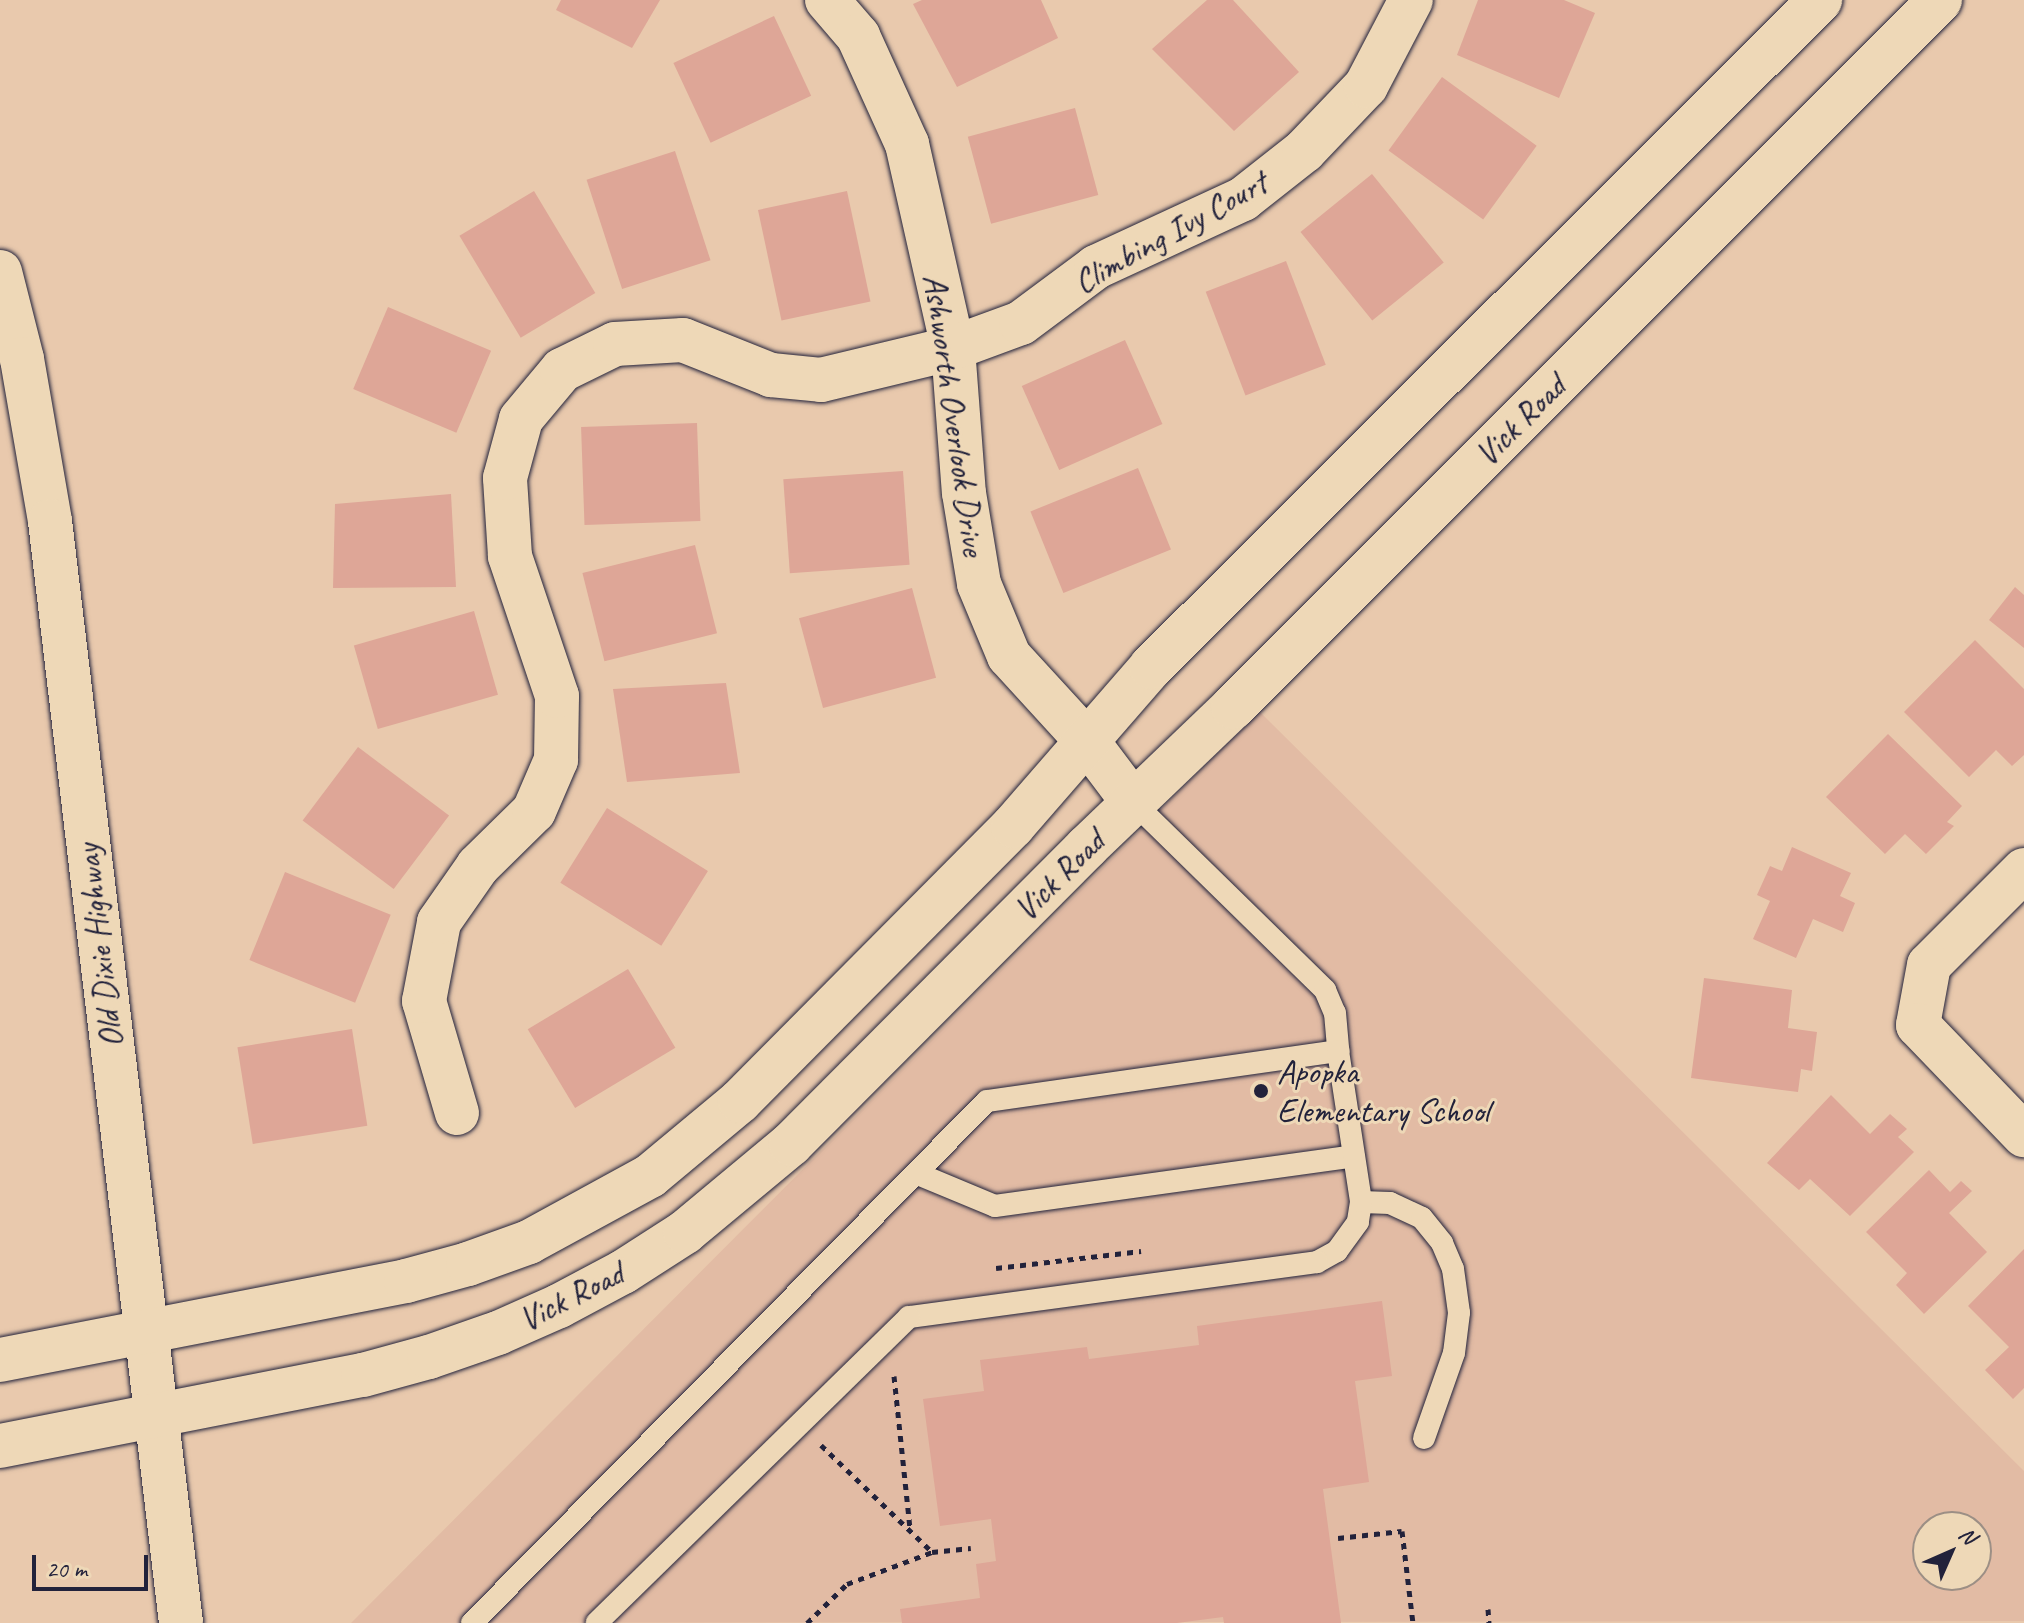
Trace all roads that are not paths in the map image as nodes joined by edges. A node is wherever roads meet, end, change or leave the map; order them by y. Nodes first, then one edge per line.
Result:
1 (827, 0) edge
2 (1411, 0) edge
3 (1820, 0) edge
4 (1940, 0) edge
5 (0, 272) edge
6 (953, 348) junction
7 (1087, 741) junction
8 (1133, 802) junction
9 (2024, 870) edge
10 (1338, 1051) junction
11 (457, 1113) dead end
12 (2024, 1135) edge
13 (1354, 1156) junction
14 (918, 1174) junction
15 (1361, 1202) junction
16 (145, 1332) junction
17 (0, 1360) edge
18 (155, 1416) junction
19 (1424, 1438) dead end
20 (0, 1446) edge
21 (181, 1623) edge
22 (472, 1623) edge
23 (597, 1623) edge

1 - 6 street, Ashworth Overlook Drive
2 - 6 street, Climbing Ivy Court
3 - 7 street, Vick Road
4 - 8 street, Vick Road
5 - 16 street, Old Dixie Highway
6 - 7 street, Ashworth Overlook Drive
6 - 11 street, Climbing Ivy Court
7 - 8 street, Ashworth Overlook Drive
7 - 16 street, Vick Road
8 - 10 lane
8 - 18 street, Vick Road
9 - 12 street
10 - 13 lane
10 - 14 lane
13 - 14 lane
13 - 15 lane
14 - 22 lane
15 - 19 lane
15 - 23 lane
16 - 17 street, Vick Road
16 - 18 street, Old Dixie Highway
18 - 20 street, Vick Road
18 - 21 street, Old Dixie Highway

